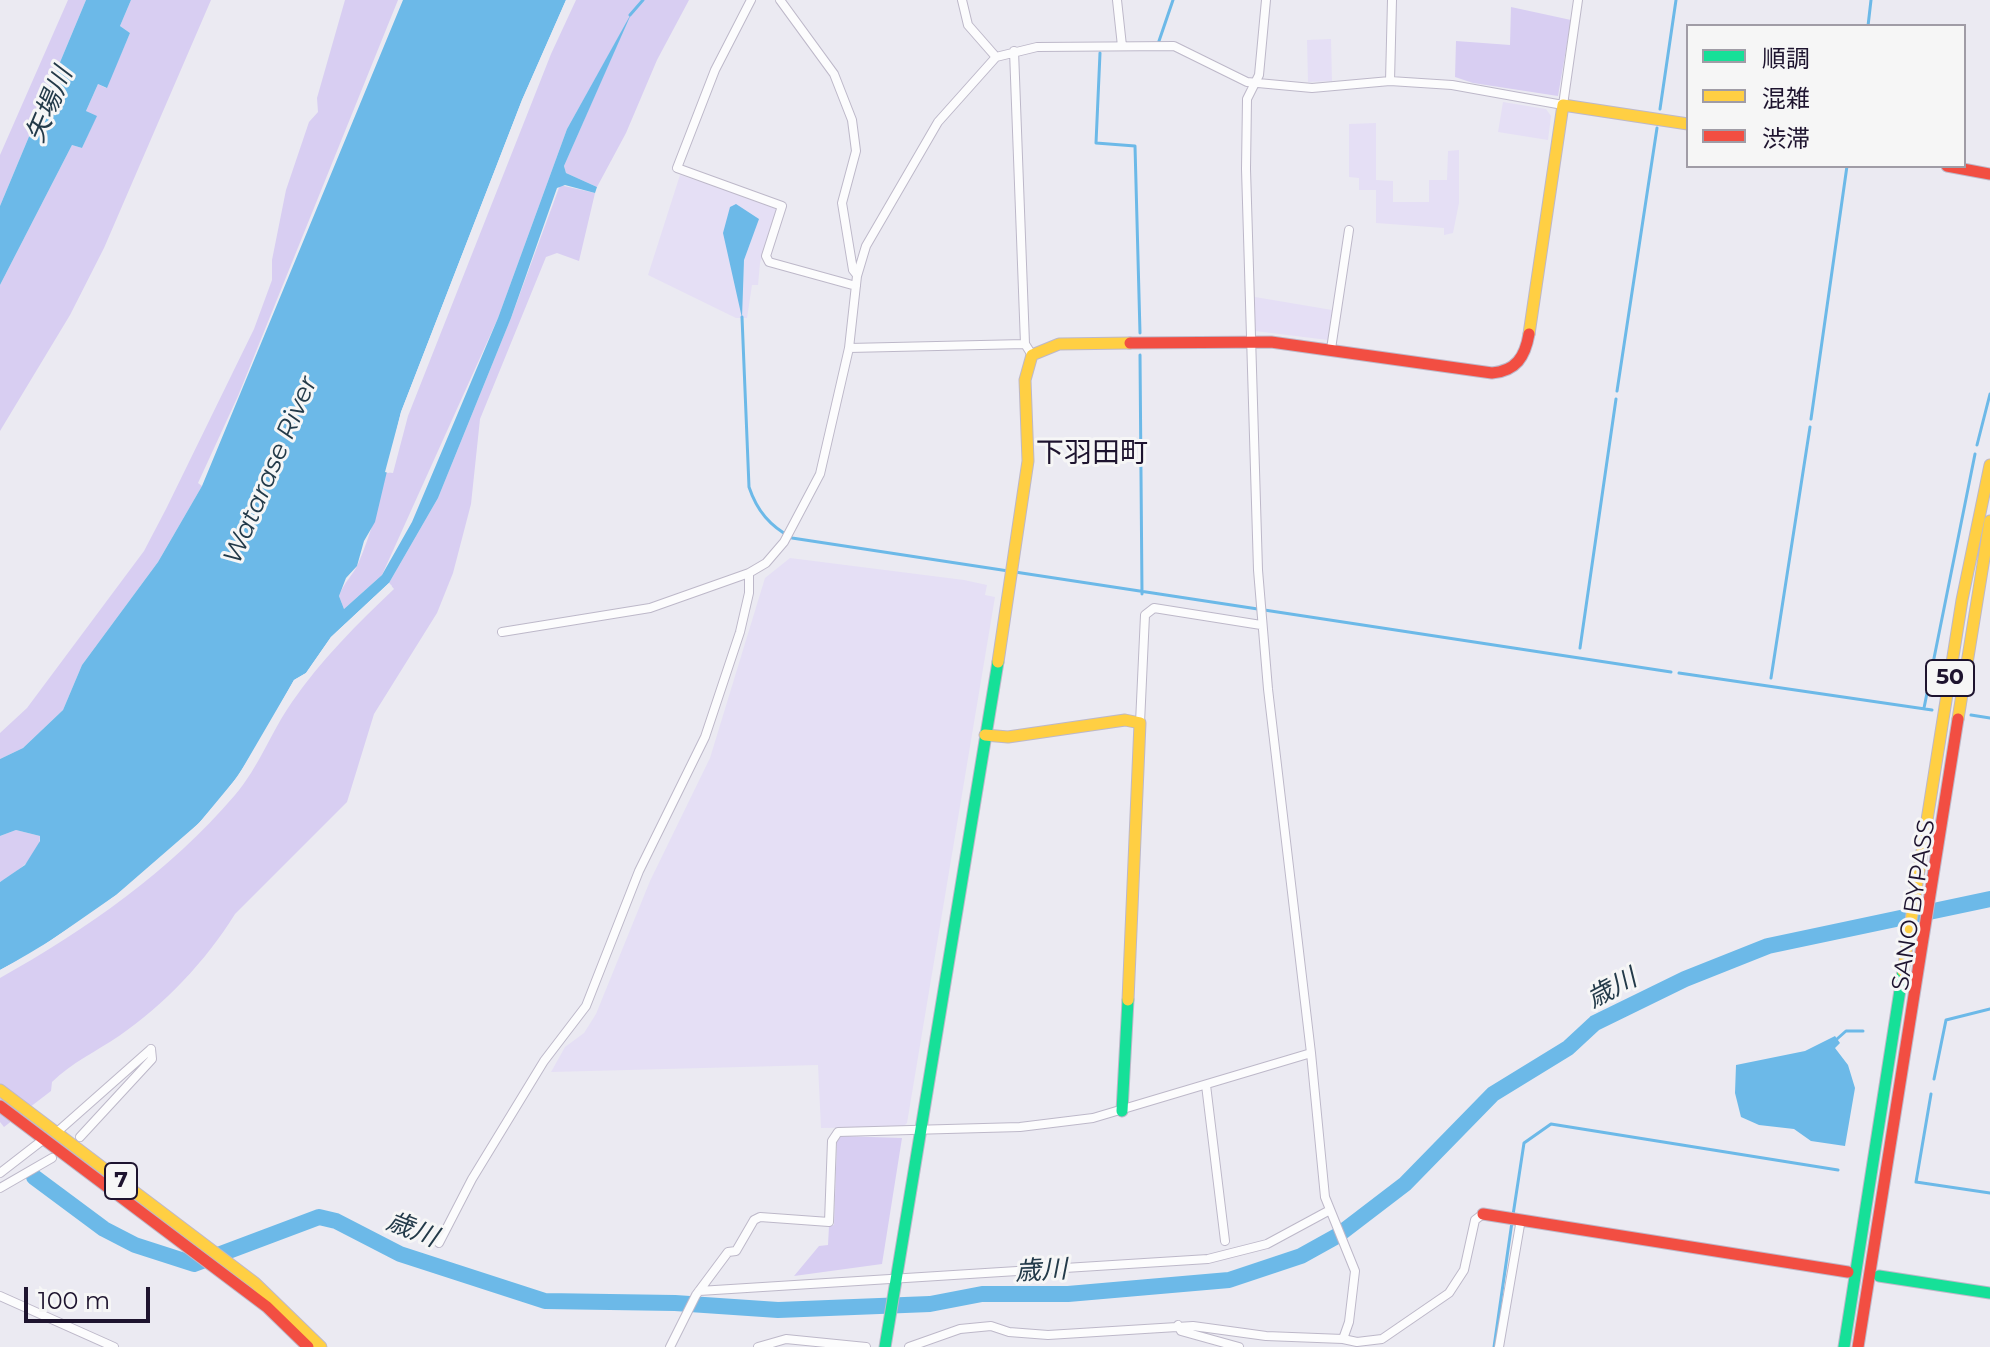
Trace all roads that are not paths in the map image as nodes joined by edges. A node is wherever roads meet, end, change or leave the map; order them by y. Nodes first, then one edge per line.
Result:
1 (751, 0) edge
2 (780, 0) edge
3 (962, 0) edge
4 (1117, 0) edge
5 (1266, 0) edge
6 (1392, 0) edge
7 (1578, 0) edge
8 (1122, 46) junction
9 (1014, 51) junction
10 (996, 57) junction
11 (1390, 81) junction
12 (1256, 83) junction
13 (1563, 105) junction
14 (1686, 124) edge
15 (1958, 168) edge
16 (1990, 174) edge
17 (1349, 230) dead end
18 (857, 275) junction
19 (856, 286) junction
20 (1251, 341) junction
21 (1025, 344) junction
22 (849, 348) junction
23 (1331, 349) junction
24 (1032, 355) junction
25 (1990, 465) edge
26 (1990, 521) edge
27 (749, 573) junction
28 (1261, 616) junction
29 (502, 632) dead end
30 (1140, 723) junction
31 (985, 735) junction
32 (1311, 1053) junction
33 (1206, 1085) junction
34 (0, 1090) edge
35 (0, 1106) edge
36 (1122, 1111) junction
37 (919, 1131) junction
38 (56, 1133) junction
39 (80, 1137) dead end
40 (44, 1139) junction
41 (52, 1158) dead end
42 (0, 1173) edge
43 (0, 1188) edge
44 (1483, 1214) joint
45 (1332, 1215) junction
46 (1521, 1219) junction
47 (1225, 1241) dead end
48 (439, 1243) dead end
49 (1848, 1272) dead end
50 (1879, 1276) dead end
51 (894, 1281) junction
52 (698, 1293) junction
53 (1990, 1293) edge
54 (0, 1296) edge
55 (1178, 1325) junction
56 (1343, 1339) junction
57 (672, 1343) edge
58 (885, 1346) edge
59 (114, 1347) edge
60 (308, 1347) edge
61 (321, 1347) edge
62 (758, 1347) edge
63 (866, 1347) edge
64 (909, 1347) edge
65 (1239, 1347) edge
66 (1499, 1347) edge
67 (1844, 1347) edge
68 (1858, 1347) edge

1 - 19 street
2 - 18 street
3 - 10 street
4 - 8 street
5 - 12 street
6 - 11 street
7 - 13 street
8 - 9 street
8 - 12 street
9 - 10 street
9 - 21 street
10 - 18 street
11 - 12 street
11 - 13 street
12 - 20 street
13 - 14 main road
13 - 23 main road
15 - 16 main road
17 - 23 street
18 - 19 street
19 - 22 street
20 - 23 main road
20 - 24 main road
20 - 28 street
21 - 22 street
21 - 24 street
22 - 27 street
24 - 31 main road
25 - 67 main road, SANO BYPASS / 50
26 - 68 main road, SANO BYPASS / 50
27 - 29 street
27 - 48 street
28 - 30 street
28 - 32 street
30 - 31 main road
30 - 36 main road
31 - 37 main road
32 - 33 street
32 - 45 street
33 - 36 street
33 - 47 street
34 - 38 main road, 7
35 - 40 main road, 7
36 - 37 street
37 - 51 main road
37 - 52 street
38 - 39 street
38 - 61 main road, 7
40 - 42 street
40 - 60 main road, 7
41 - 43 street
44 - 46 main road
44 - 56 street
45 - 51 street
45 - 56 street
46 - 49 main road
46 - 66 street
50 - 53 main road
51 - 52 street
51 - 58 main road
52 - 57 street
54 - 59 street
55 - 56 street
55 - 64 street
55 - 65 street
62 - 63 street

